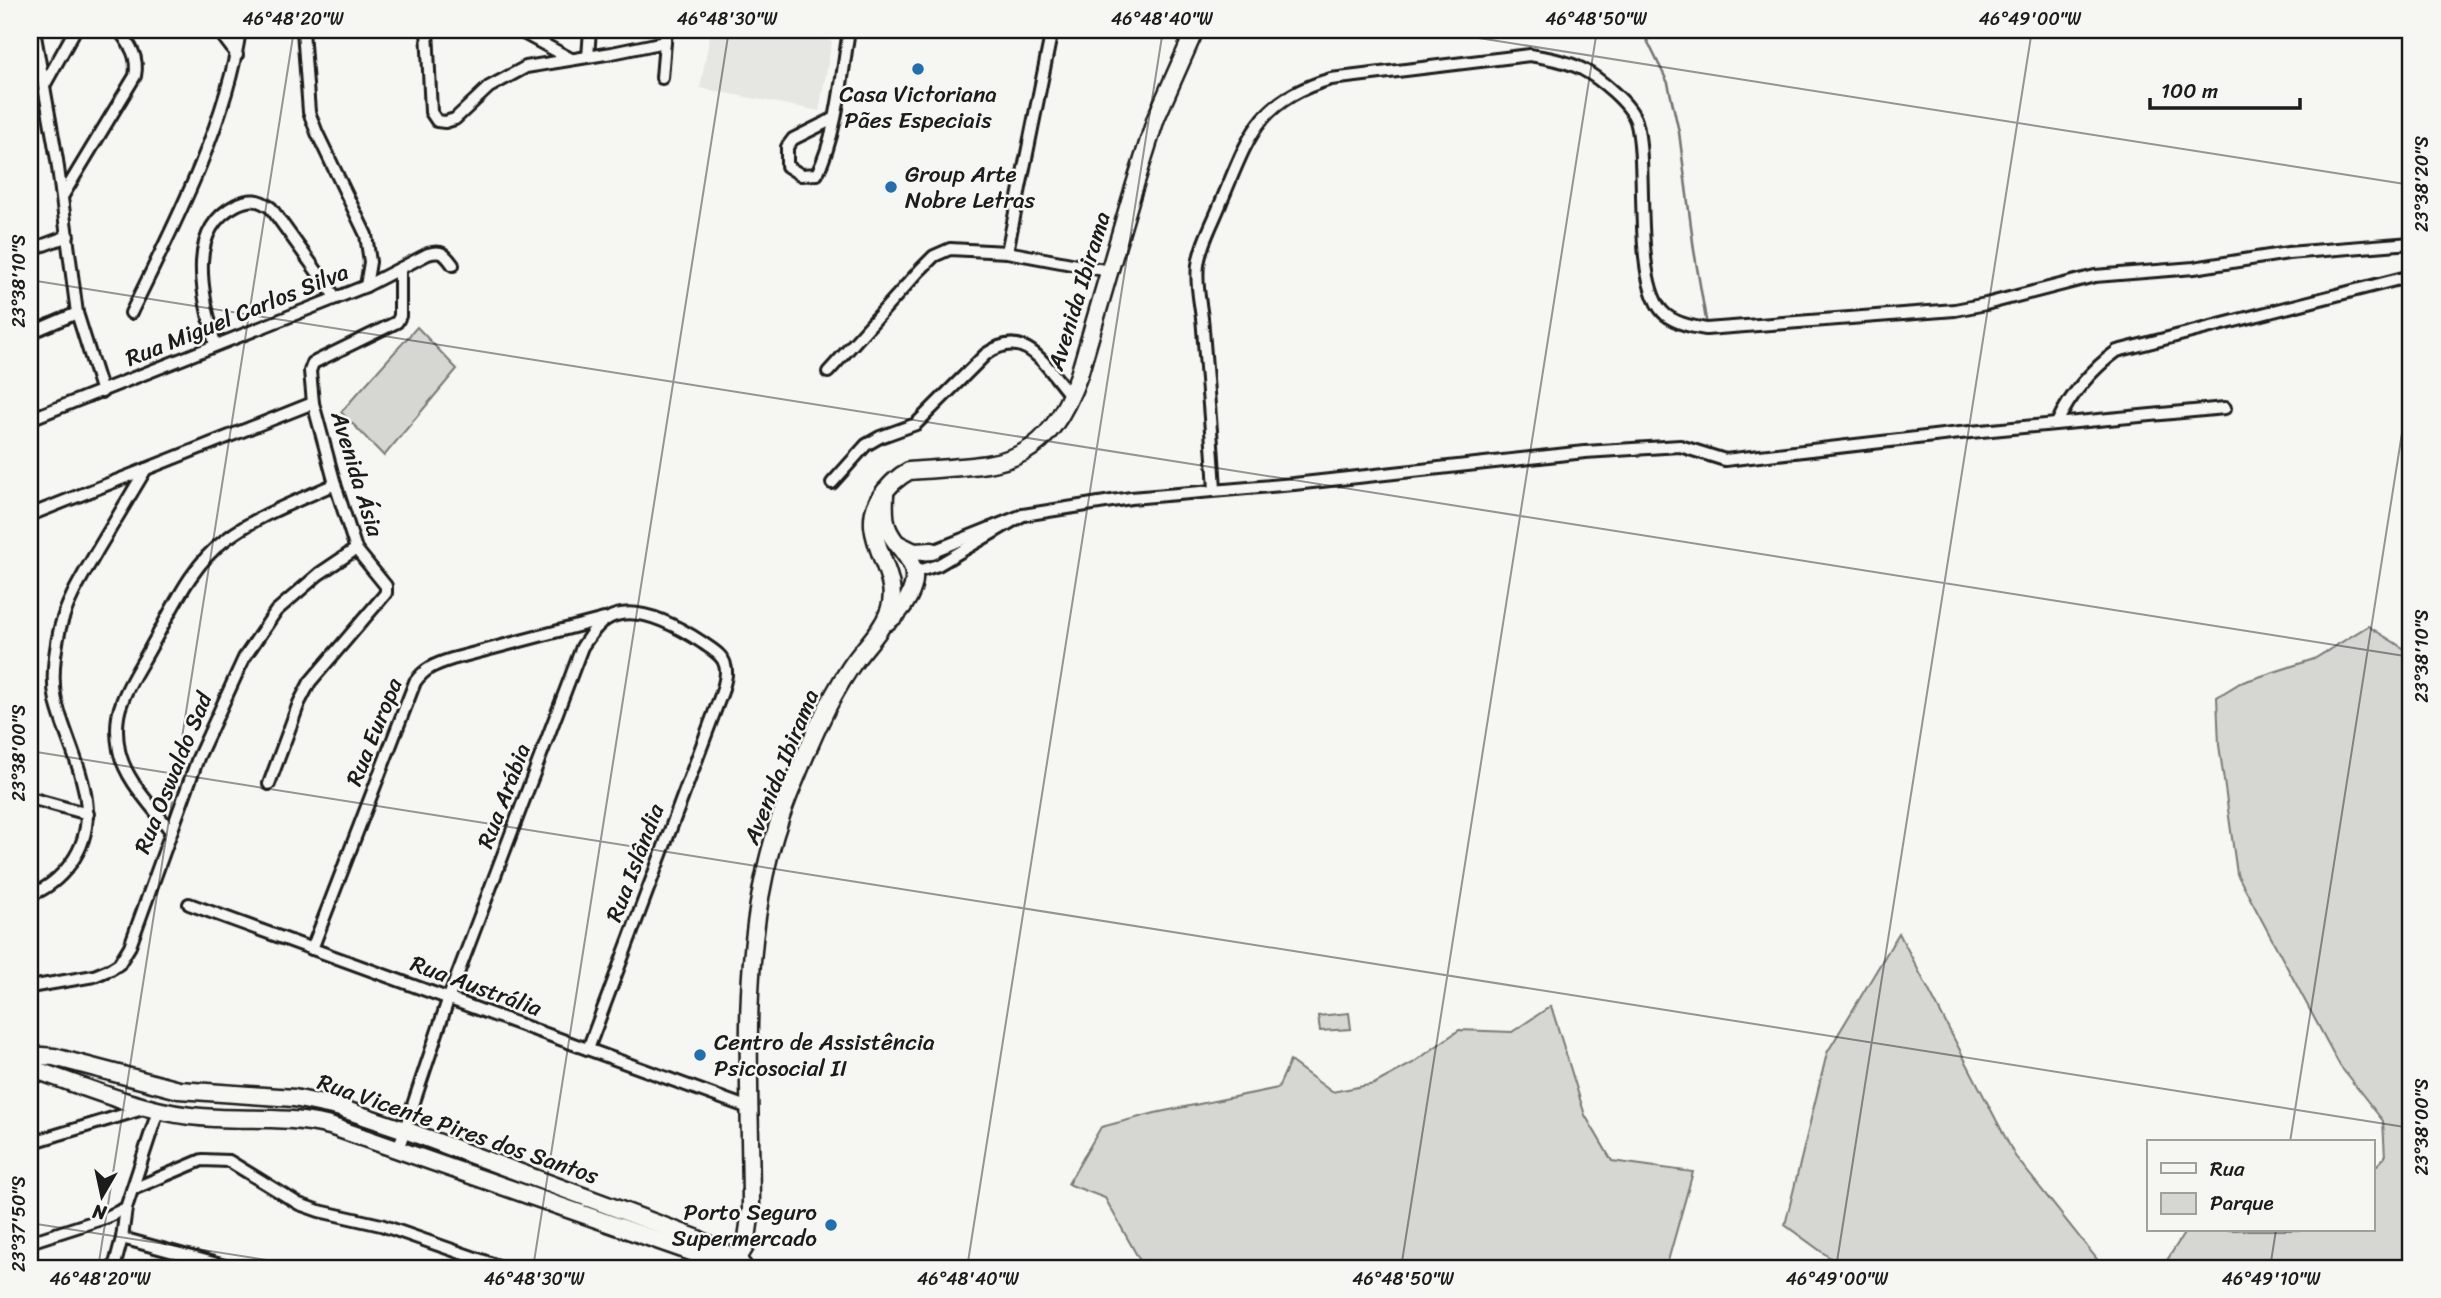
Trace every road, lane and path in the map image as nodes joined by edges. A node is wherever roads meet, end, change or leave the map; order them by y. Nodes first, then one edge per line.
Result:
1 (34, 30) edge
2 (75, 30) edge
3 (120, 30) edge
4 (218, 30) edge
5 (240, 30) edge
6 (303, 30) edge
7 (427, 30) edge
8 (518, 30) edge
9 (590, 30) edge
10 (849, 30) edge
11 (1052, 30) edge
12 (1195, 30) edge
13 (665, 36) edge
14 (237, 55) junction
15 (588, 57) junction
16 (571, 59) junction
17 (662, 78) dead end
18 (45, 84) junction
19 (833, 120) junction
20 (62, 197) junction
21 (68, 236) junction
22 (2411, 243) edge
23 (30, 250) edge
24 (1007, 252) junction
25 (453, 265) dead end
26 (400, 270) junction
27 (1109, 271) junction
28 (2411, 276) edge
29 (366, 286) junction
30 (336, 298) junction
31 (77, 313) junction
32 (131, 313) dead end
33 (30, 333) edge
34 (215, 345) junction
35 (828, 372) dead end
36 (102, 392) junction
37 (1071, 396) junction
38 (313, 403) junction
39 (2225, 408) dead end
40 (30, 419) edge
41 (2057, 424) junction
42 (146, 469) junction
43 (832, 483) dead end
44 (335, 484) junction
45 (1215, 490) junction
46 (885, 491) junction
47 (30, 515) edge
48 (1023, 515) junction
49 (898, 544) junction
50 (356, 549) junction
51 (932, 551) junction
52 (882, 559) junction
53 (912, 566) junction
54 (893, 596) junction
55 (607, 618) junction
56 (881, 626) junction
57 (269, 784) dead end
58 (30, 798) edge
59 (88, 814) junction
60 (170, 830) junction
61 (30, 895) edge
62 (189, 904) dead end
63 (312, 949) junction
64 (30, 987) edge
65 (449, 997) junction
66 (588, 1049) junction
67 (30, 1055) edge
68 (54, 1057) junction
69 (30, 1068) edge
70 (47, 1074) junction
71 (749, 1108) junction
72 (154, 1109) junction
73 (405, 1130) junction
74 (30, 1143) edge
75 (398, 1150) junction
76 (132, 1189) junction
77 (126, 1208) junction
78 (122, 1238) junction
79 (30, 1242) edge
80 (208, 1265) edge
81 (735, 1266) edge
82 (502, 1267) edge
83 (114, 1268) edge
84 (232, 1268) edge
85 (488, 1268) edge

1 - 18 street
2 - 18 street
3 - 20 street
4 - 14 street
5 - 14 street
6 - 29 street
7 - 16 street
8 - 16 street
9 - 15 street
10 - 19 street
11 - 24 street
12 - 27 main road, Avenida Ibirama
13 - 15 street
13 - 17 street
14 - 32 street
15 - 16 street
18 - 20 street
19 - 19 street
20 - 21 street
21 - 23 street
21 - 31 street
22 - 45 street
24 - 27 street
24 - 35 street
25 - 26 street, Rua Miguel Carlos Silva
26 - 29 street, Rua Miguel Carlos Silva
26 - 38 street, Avenida Ásia
27 - 37 main road, Avenida Ibirama
28 - 41 street
29 - 30 street, Rua Miguel Carlos Silva
30 - 34 street, Rua Miguel Carlos Silva
30 - 34 street
31 - 33 street
31 - 36 street
34 - 36 street, Rua Miguel Carlos Silva
36 - 40 street, Rua Miguel Carlos Silva
37 - 43 street
37 - 46 main road, Avenida Ibirama
38 - 42 street
38 - 44 street, Avenida Ásia
39 - 41 street
41 - 45 street
42 - 47 street
42 - 59 street
44 - 50 street, Avenida Ásia
44 - 60 street
45 - 48 street
46 - 49 main road
46 - 52 main road
48 - 51 street
48 - 53 street
49 - 51 main road
49 - 53 main road
50 - 57 street, Avenida Ásia
50 - 60 street, Rua Oswaldo Sad
51 - 53 street
52 - 53 main road
52 - 54 main road
53 - 54 main road, Avenida Ibirama
53 - 56 main road, Avenida Ibirama
54 - 56 main road, Avenida Ibirama
55 - 63 street, Rua Europa
55 - 65 street, Rua Arábia
55 - 66 street, Rua Islândia
56 - 71 main road, Avenida Ibirama
58 - 59 street
59 - 61 street
60 - 64 street, Rua Oswaldo Sad
62 - 63 street, Rua Austrália
63 - 65 street, Rua Austrália
65 - 66 street, Rua Austrália
65 - 73 street, Rua Arábia
66 - 71 street, Rua Austrália
67 - 68 main road, Rua Vicente Pires dos Santos
68 - 70 main road
68 - 73 main road, Rua Vicente Pires dos Santos
69 - 70 main road
70 - 72 main road
71 - 81 main road, Avenida Ibirama
72 - 74 street
72 - 75 main road
72 - 76 street
73 - 75 street, Rua Arábia
73 - 81 main road, Rua Vicente Pires dos Santos
75 - 81 main road
76 - 77 street
76 - 82 street
77 - 78 street
77 - 79 street
78 - 80 street
78 - 83 street
80 - 84 street
82 - 85 street

